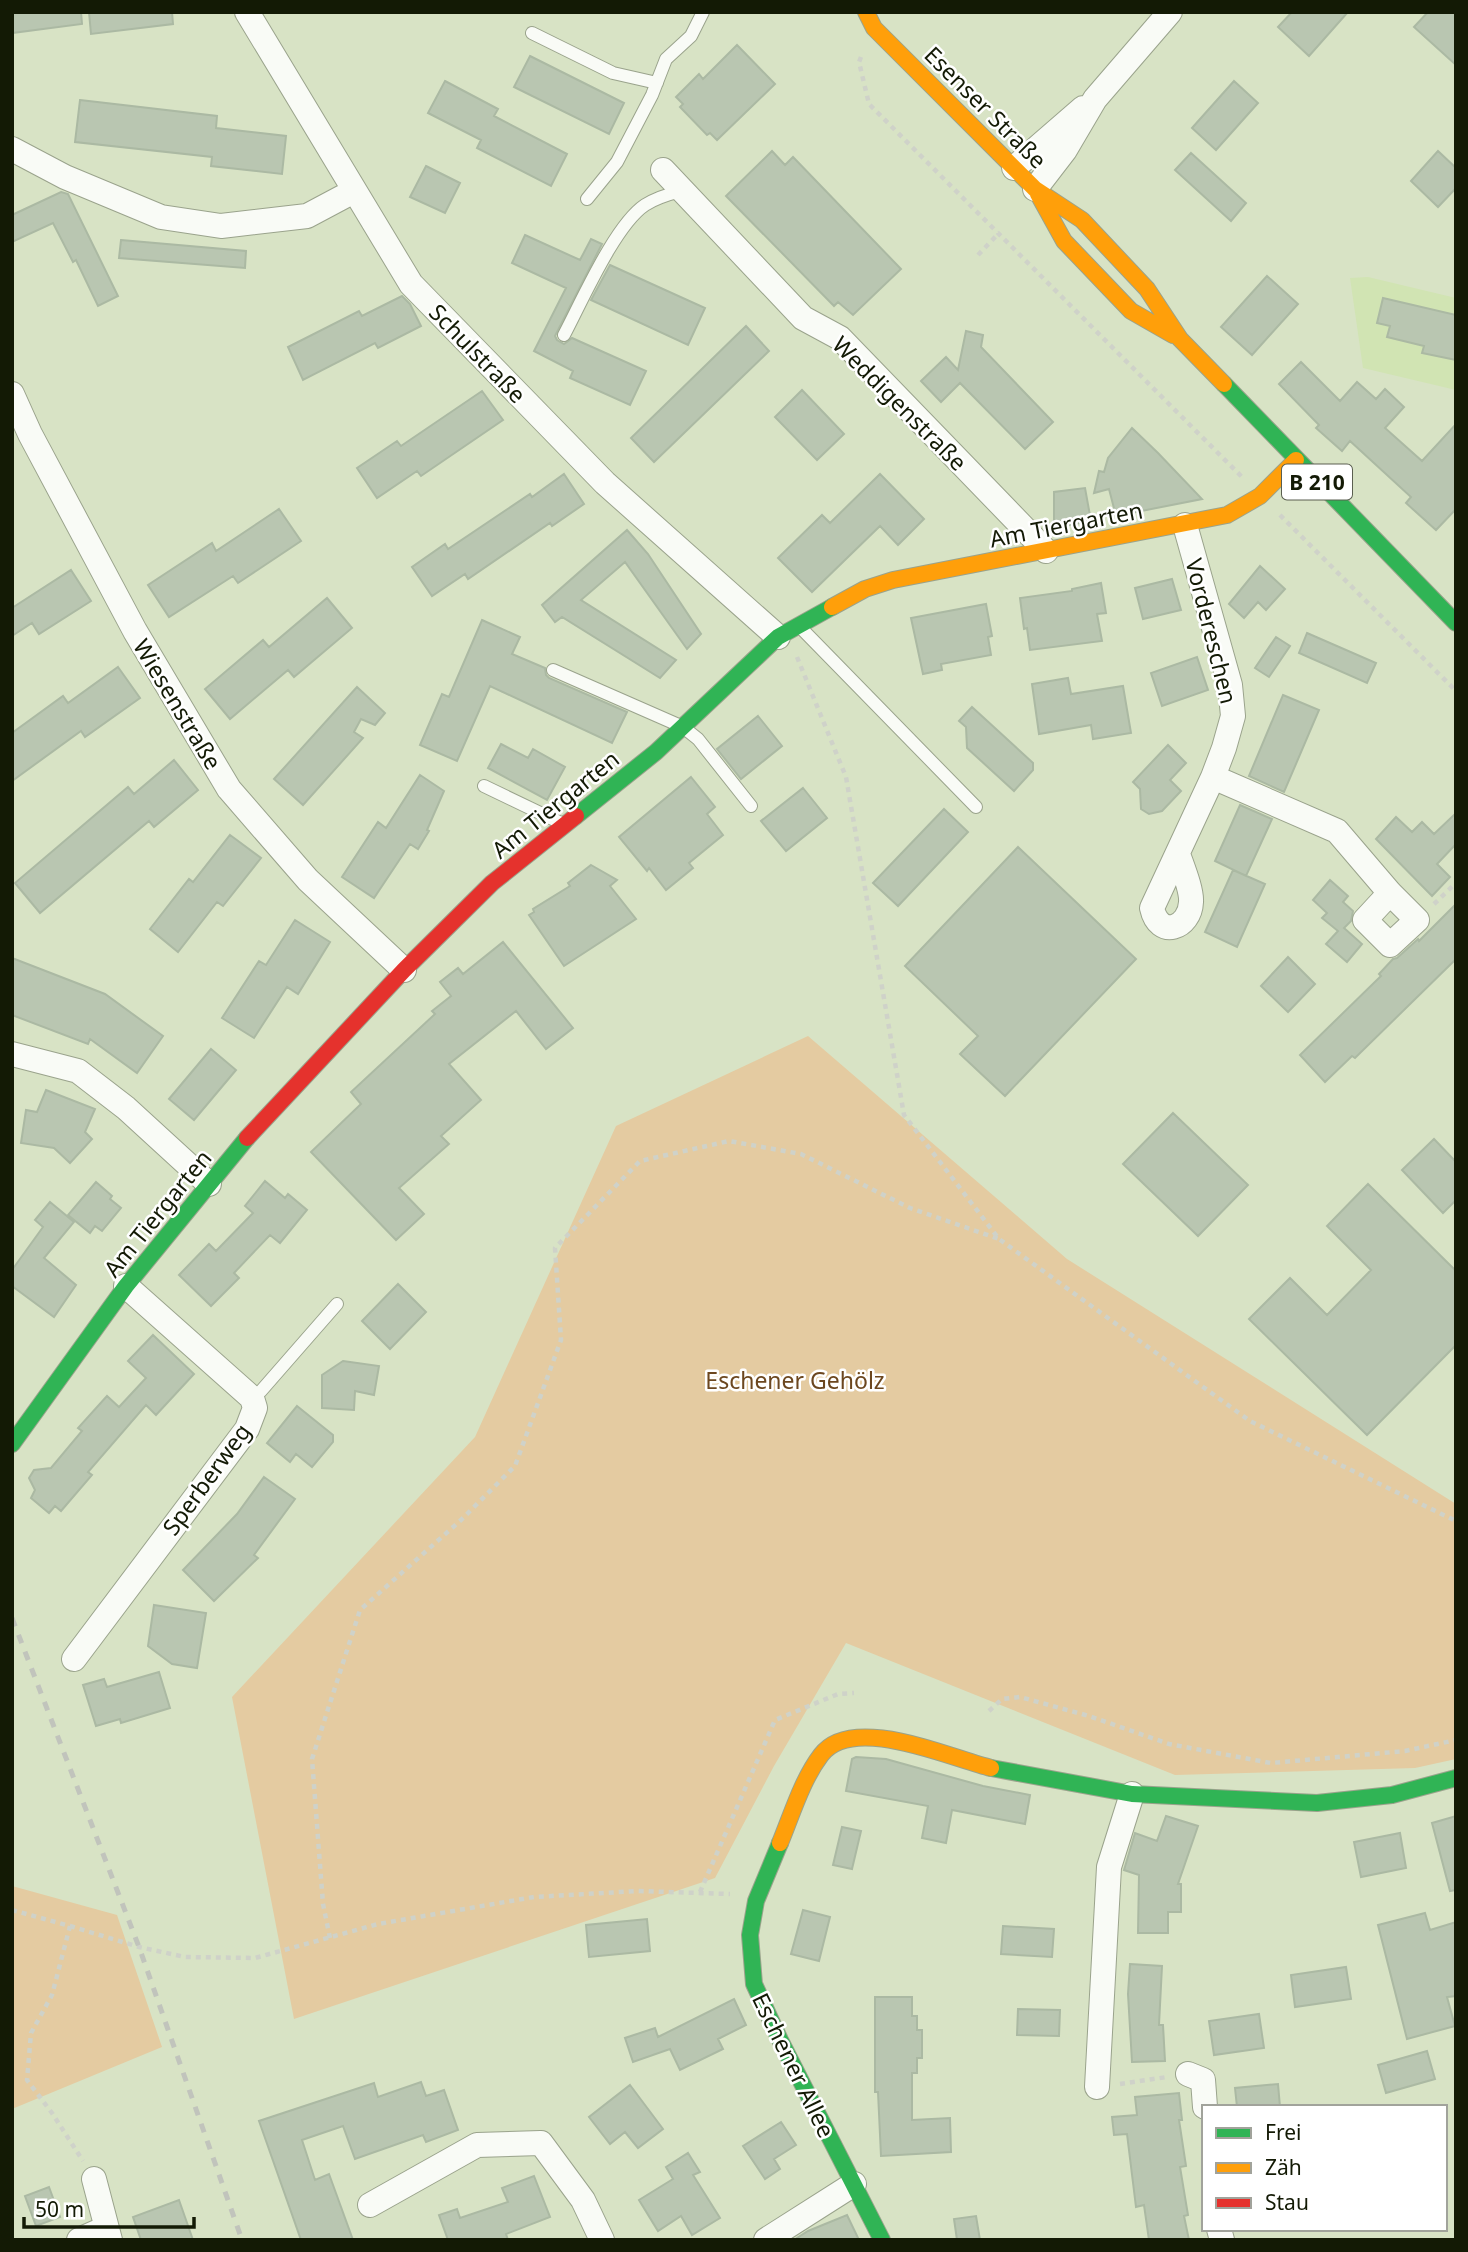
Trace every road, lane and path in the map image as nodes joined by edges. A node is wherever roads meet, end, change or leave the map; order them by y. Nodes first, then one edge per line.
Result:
1 (703, 12) edge
2 (1170, 12) edge
3 (250, 13) edge
4 (859, 15) edge
5 (874, 28) junction
6 (532, 33) dead end
7 (657, 83) junction
8 (1095, 99) junction
9 (12, 149) edge
10 (1014, 168) junction
11 (663, 170) dead end
12 (1035, 189) junction
13 (354, 191) junction
14 (681, 191) junction
15 (587, 199) dead end
16 (999, 233) junction
17 (978, 255) dead end
18 (564, 335) dead end
19 (1180, 339) junction
20 (12, 394) edge
21 (1296, 460) junction
22 (1261, 496) junction
23 (1185, 525) junction
24 (1046, 551) junction
25 (1456, 623) edge
26 (788, 631) junction
27 (553, 670) dead end
28 (1456, 691) edge
29 (683, 727) junction
30 (1213, 777) junction
31 (484, 786) dead end
32 (751, 806) dead end
33 (976, 807) dead end
34 (565, 825) junction
35 (1178, 854) dead end
36 (1456, 883) edge
37 (1390, 893) junction
38 (1417, 920) junction
39 (404, 970) junction
40 (12, 1054) edge
41 (209, 1184) junction
42 (999, 1239) junction
43 (126, 1286) junction
44 (337, 1304) dead end
45 (252, 1398) junction
46 (12, 1444) edge
47 (1456, 1521) edge
48 (74, 1659) dead end
49 (854, 1693) dead end
50 (989, 1711) dead end
51 (1456, 1740) edge
52 (1456, 1778) edge
53 (1132, 1794) junction
54 (700, 1892) junction
55 (756, 1901) junction
56 (12, 1910) edge
57 (70, 1926) junction
58 (330, 1938) junction
59 (1188, 2074) joint
60 (1097, 2087) joint
61 (1205, 2105) edge
62 (94, 2179) joint
63 (854, 2184) junction
64 (370, 2205) dead end
65 (108, 2234) edge
66 (79, 2240) edge
67 (602, 2240) edge
68 (766, 2240) edge
69 (882, 2240) edge

1 - 7 lane
2 - 8 street
3 - 13 street, Schulstraße
4 - 5 street, Esenser Straße / B 210
5 - 10 street, Esenser Straße / B 210
5 - 16 path
6 - 7 lane
7 - 15 lane
8 - 10 street
8 - 12 street
9 - 13 street
10 - 12 street, Esenser Straße / B 210
11 - 14 street, Weddigenstraße
12 - 19 street, Esenser Straße / B 210
12 - 19 street, Esenser Straße / B 210
13 - 26 street, Schulstraße
14 - 18 lane
14 - 24 street, Weddigenstraße
16 - 17 path
16 - 22 path
19 - 21 street, Esenser Straße / B 210
20 - 39 street, Wiesenstraße
21 - 22 street, Am Tiergarten
21 - 25 street, Esenser Straße / B 210
22 - 23 street, Am Tiergarten
22 - 28 path
23 - 24 street, Am Tiergarten
23 - 30 street, Vordereschen
24 - 26 street, Am Tiergarten
26 - 29 street, Am Tiergarten
26 - 33 lane
26 - 42 path
27 - 29 lane
29 - 32 lane
29 - 34 street, Am Tiergarten
30 - 35 street, Vordereschen
30 - 37 street
31 - 34 lane
34 - 39 street, Am Tiergarten
36 - 38 path
37 - 38 street
37 - 38 street
39 - 41 street, Am Tiergarten
40 - 41 street
41 - 43 street, Am Tiergarten
42 - 47 path
42 - 58 path
43 - 45 street, Sperberweg
43 - 46 street, Am Tiergarten
44 - 45 lane
45 - 48 street, Sperberweg
49 - 54 path
50 - 51 path
52 - 53 street, Eschener Allee
53 - 55 street, Eschener Allee
53 - 60 street
54 - 55 path
54 - 58 path
55 - 63 street, Eschener Allee
56 - 57 path
57 - 58 path
57 - 62 path
59 - 60 path
59 - 61 street
62 - 65 street
63 - 68 street
63 - 69 street, Eschener Allee
64 - 67 street
65 - 66 street

